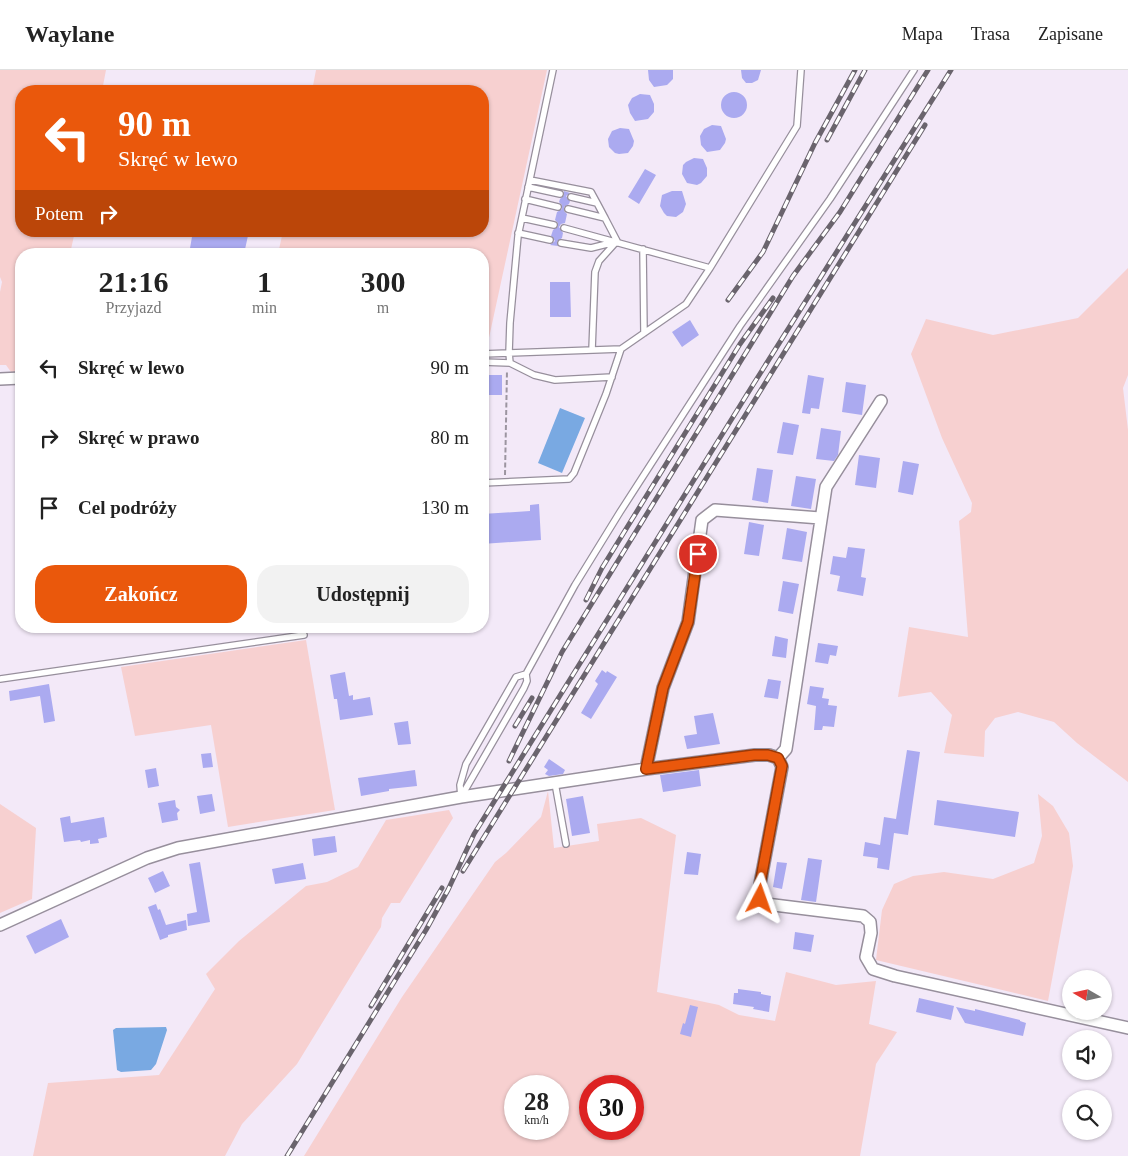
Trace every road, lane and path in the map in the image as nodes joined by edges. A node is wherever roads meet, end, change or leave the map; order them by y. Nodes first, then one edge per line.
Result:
1 (554, 70) edge
2 (801, 70) edge
3 (914, 70) edge
4 (530, 180) junction
5 (528, 187) junction
6 (560, 194) dead end
7 (570, 197) dead end
8 (526, 200) junction
9 (597, 203) junction
10 (558, 207) dead end
11 (568, 209) dead end
12 (522, 218) junction
13 (605, 218) junction
14 (554, 225) dead end
15 (564, 228) dead end
16 (518, 233) junction
17 (550, 240) dead end
18 (617, 241) junction
19 (561, 243) dead end
20 (644, 249) junction
21 (710, 268) junction
22 (644, 333) junction
23 (620, 349) junction
24 (592, 350) junction
25 (509, 353) junction
26 (489, 354) edge
27 (489, 362) edge
28 (510, 363) junction
29 (612, 377) junction
30 (15, 378) edge
31 (0, 379) edge
32 (881, 401) dead end
33 (505, 482) junction
34 (489, 483) edge
35 (820, 518) junction
36 (304, 635) dead end
37 (526, 674) junction
38 (0, 679) edge
39 (778, 758) junction
40 (646, 769) junction
41 (556, 783) junction
42 (460, 797) junction
43 (566, 844) dead end
44 (0, 925) edge
45 (1128, 1028) edge

1 - 4 lane
2 - 21 lane
3 - 37 lane
4 - 5 lane
4 - 9 lane
5 - 6 lane
5 - 8 lane
7 - 9 lane
8 - 10 lane
8 - 12 lane
9 - 13 lane
11 - 13 lane
12 - 14 lane
12 - 16 lane
13 - 18 lane
15 - 18 lane
16 - 17 lane
16 - 25 lane
18 - 19 lane
18 - 20 lane
18 - 24 lane
20 - 21 lane
20 - 22 lane
21 - 22 lane
22 - 23 lane
23 - 24 lane
23 - 29 lane
24 - 25 lane
25 - 26 lane
25 - 28 lane
27 - 28 lane
28 - 29 lane
28 - 33 path
29 - 33 lane
30 - 31 street
32 - 35 street
33 - 34 lane
35 - 39 street
35 - 40 street
36 - 38 lane
37 - 42 lane
37 - 42 lane
39 - 40 street
39 - 45 street
40 - 41 street
41 - 42 street
41 - 43 lane
42 - 44 street

